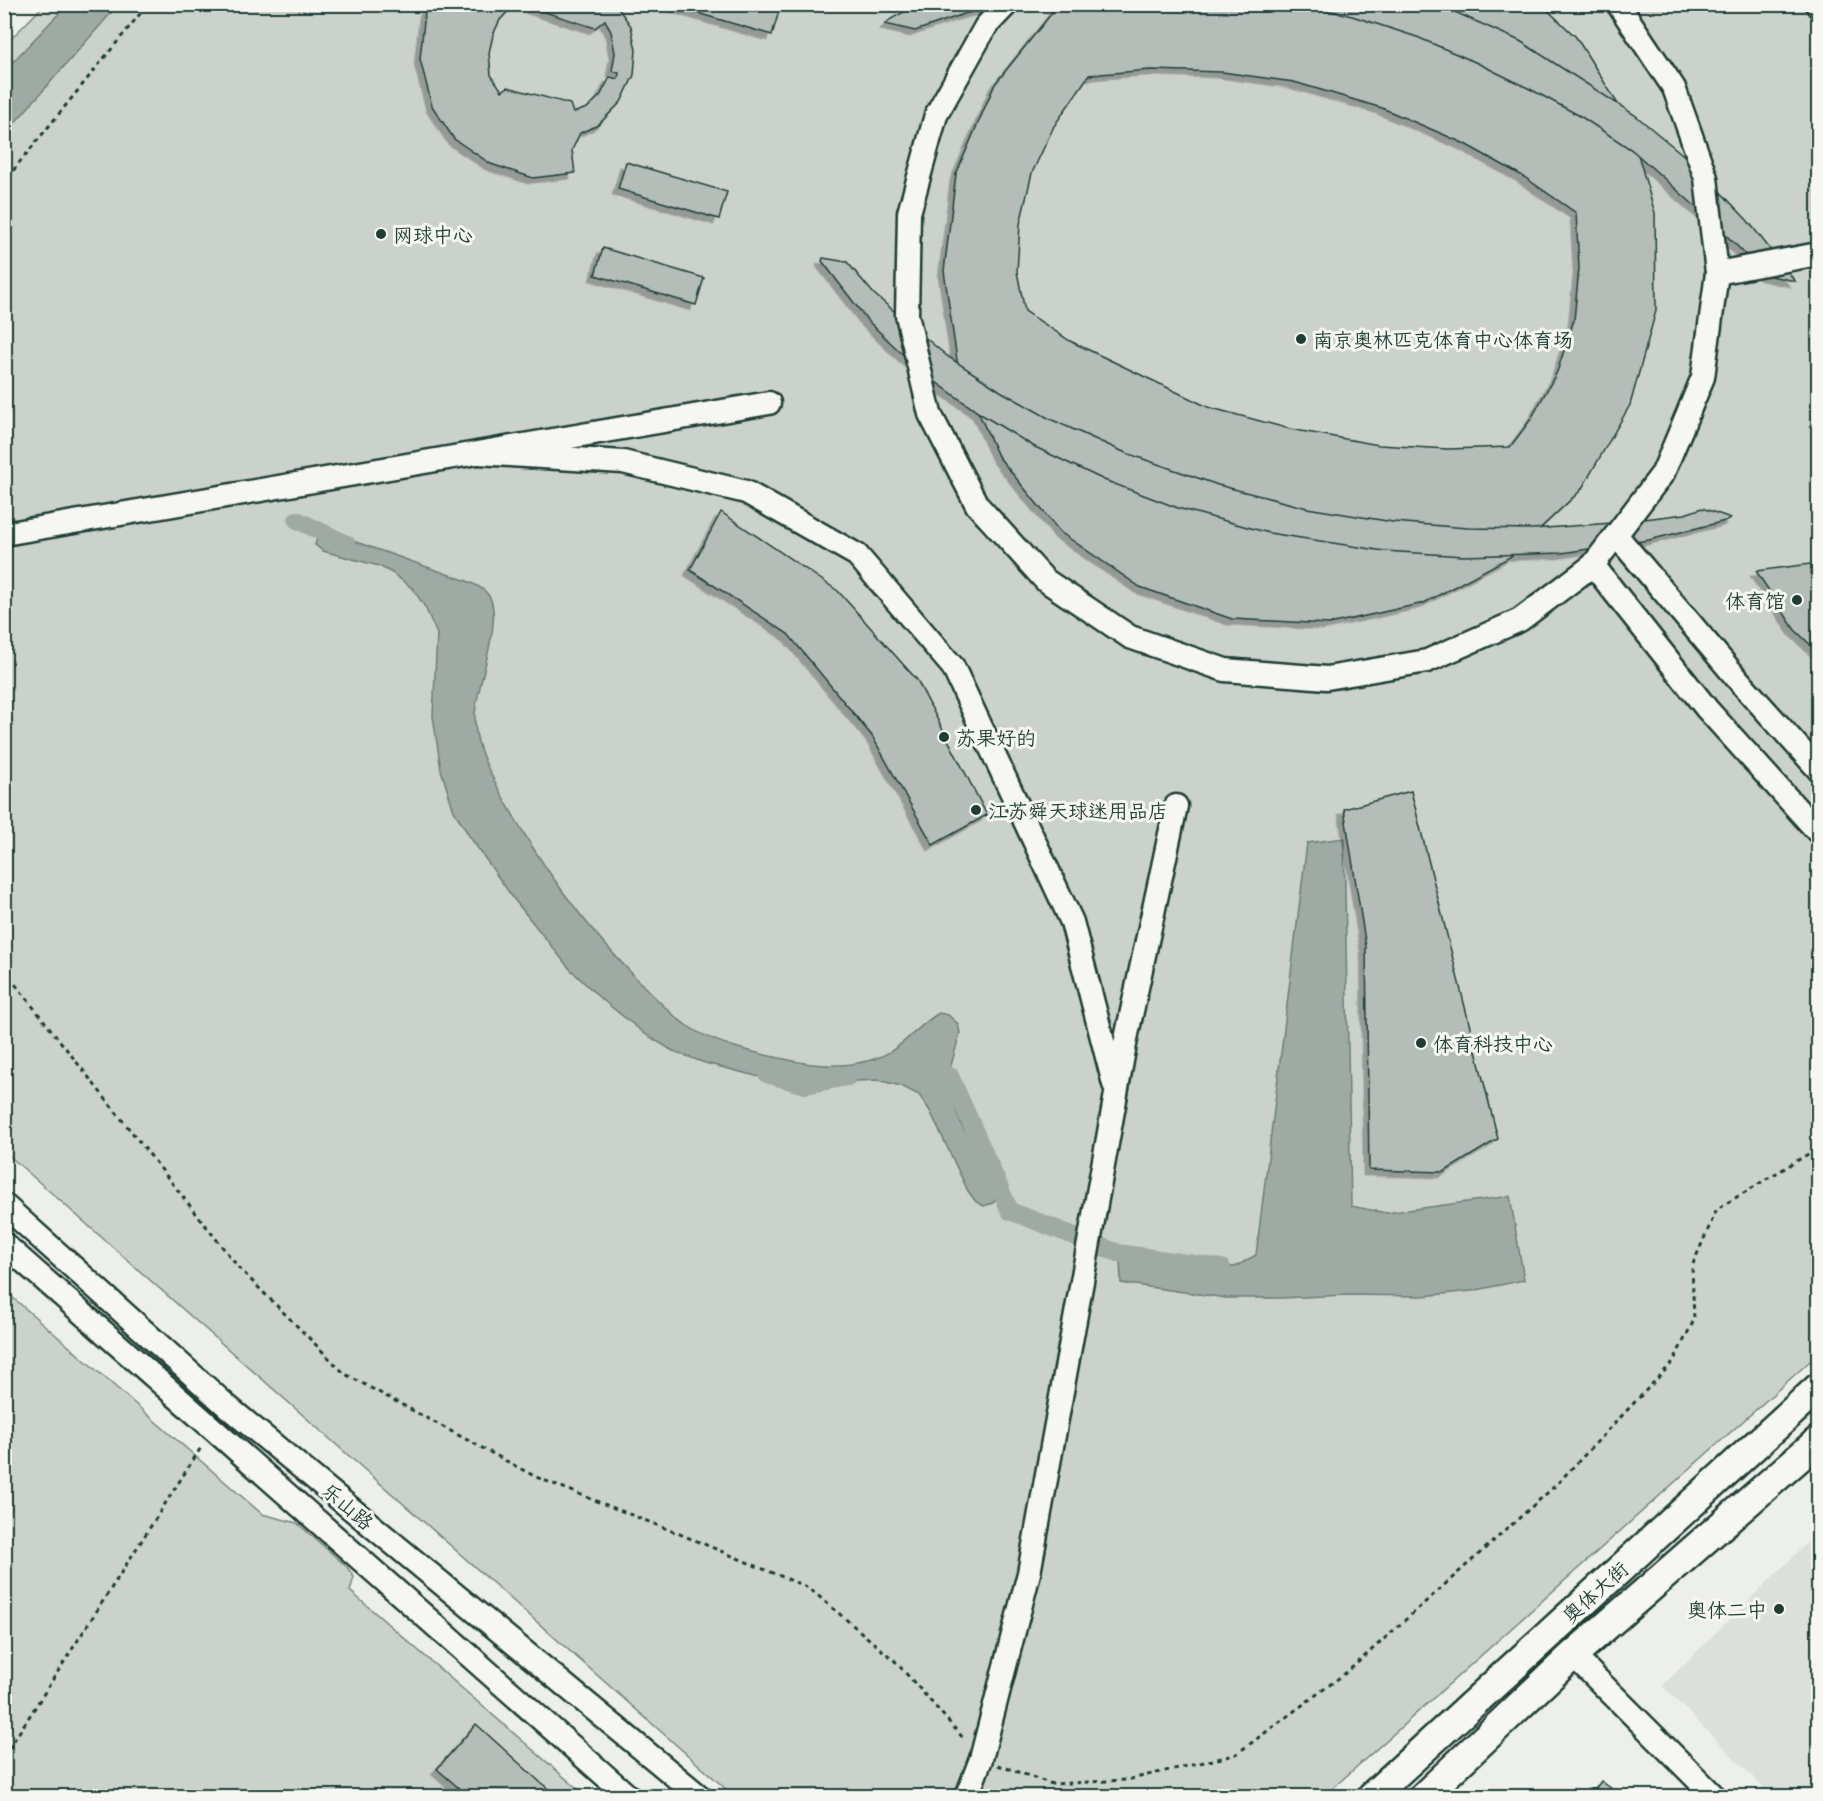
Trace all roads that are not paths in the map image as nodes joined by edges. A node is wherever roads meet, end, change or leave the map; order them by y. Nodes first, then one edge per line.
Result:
1 (1007, 4) edge
2 (1618, 4) edge
3 (1818, 254) edge
4 (1717, 273) junction
5 (769, 403) dead end
6 (479, 453) junction
7 (4, 534) edge
8 (1616, 536) junction
9 (1593, 565) junction
10 (1818, 769) edge
11 (1176, 806) dead end
12 (1818, 832) edge
13 (1116, 1092) junction
14 (4, 1205) edge
15 (4, 1244) edge
16 (1818, 1388) edge
17 (1818, 1441) edge
18 (1573, 1655) junction
19 (628, 1797) edge
20 (699, 1797) edge
21 (967, 1797) edge
22 (1372, 1797) edge
23 (1424, 1797) edge
24 (1714, 1797) edge

1 - 9 street
2 - 4 street
3 - 4 street
4 - 8 street
5 - 6 street
6 - 7 street
6 - 13 street
8 - 9 street
8 - 10 street
9 - 12 street
11 - 13 street
13 - 21 street
14 - 20 street, 乐山路
15 - 19 street, 乐山路
16 - 22 main road, 奥体大街
17 - 18 main road, 奥体大街
18 - 23 main road, 奥体大街
18 - 24 street

